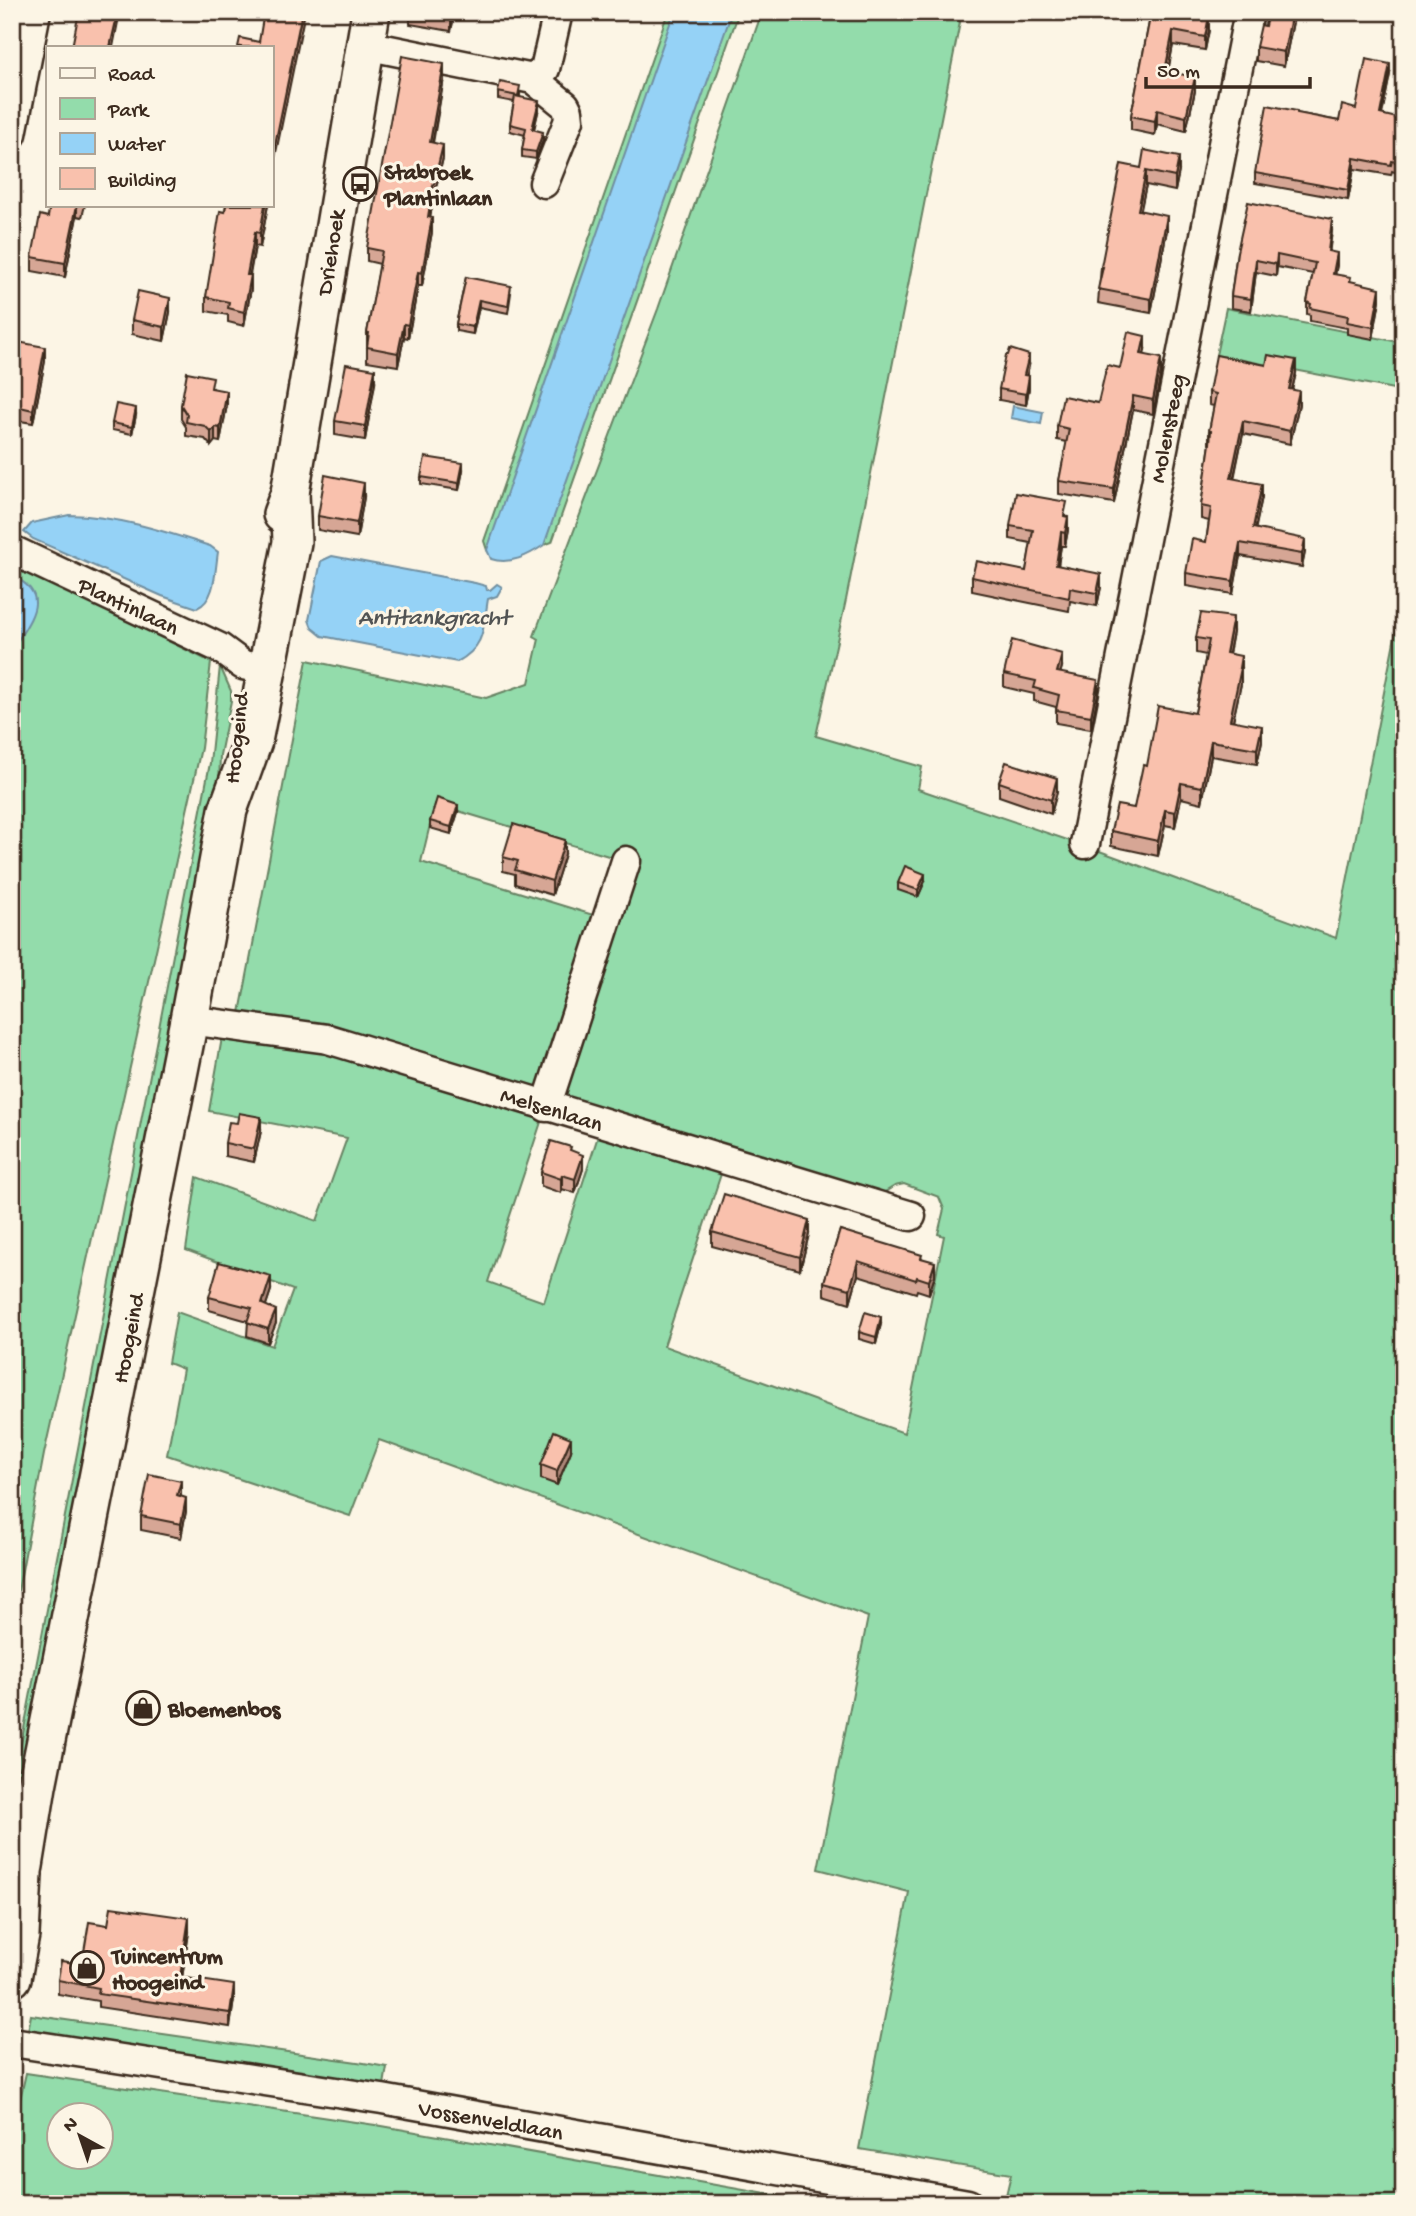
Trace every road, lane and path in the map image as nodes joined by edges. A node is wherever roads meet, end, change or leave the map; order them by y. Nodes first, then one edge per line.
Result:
1 (36, 12) edge
2 (558, 12) edge
3 (1249, 12) edge
4 (368, 29) edge
5 (533, 79) junction
6 (12, 134) edge
7 (544, 183) dead end
8 (12, 550) edge
9 (255, 667) junction
10 (1085, 844) dead end
11 (626, 861) dead end
12 (190, 1020) junction
13 (546, 1107) junction
14 (911, 1216) dead end
15 (18, 1882) edge
16 (12, 1978) edge
17 (12, 2042) edge
18 (968, 2204) edge

1 - 6 street
2 - 5 street
3 - 10 street, Molensteeg
4 - 5 street
4 - 9 main road, Driehoek
5 - 7 street
8 - 9 street, Plantinlaan
9 - 12 main road, Hoogeind
11 - 13 street
12 - 13 street, Melsenlaan
12 - 15 main road, Hoogeind
13 - 14 street, Melsenlaan
15 - 16 main road, Hoogeind
17 - 18 street, Vossenveldlaan

